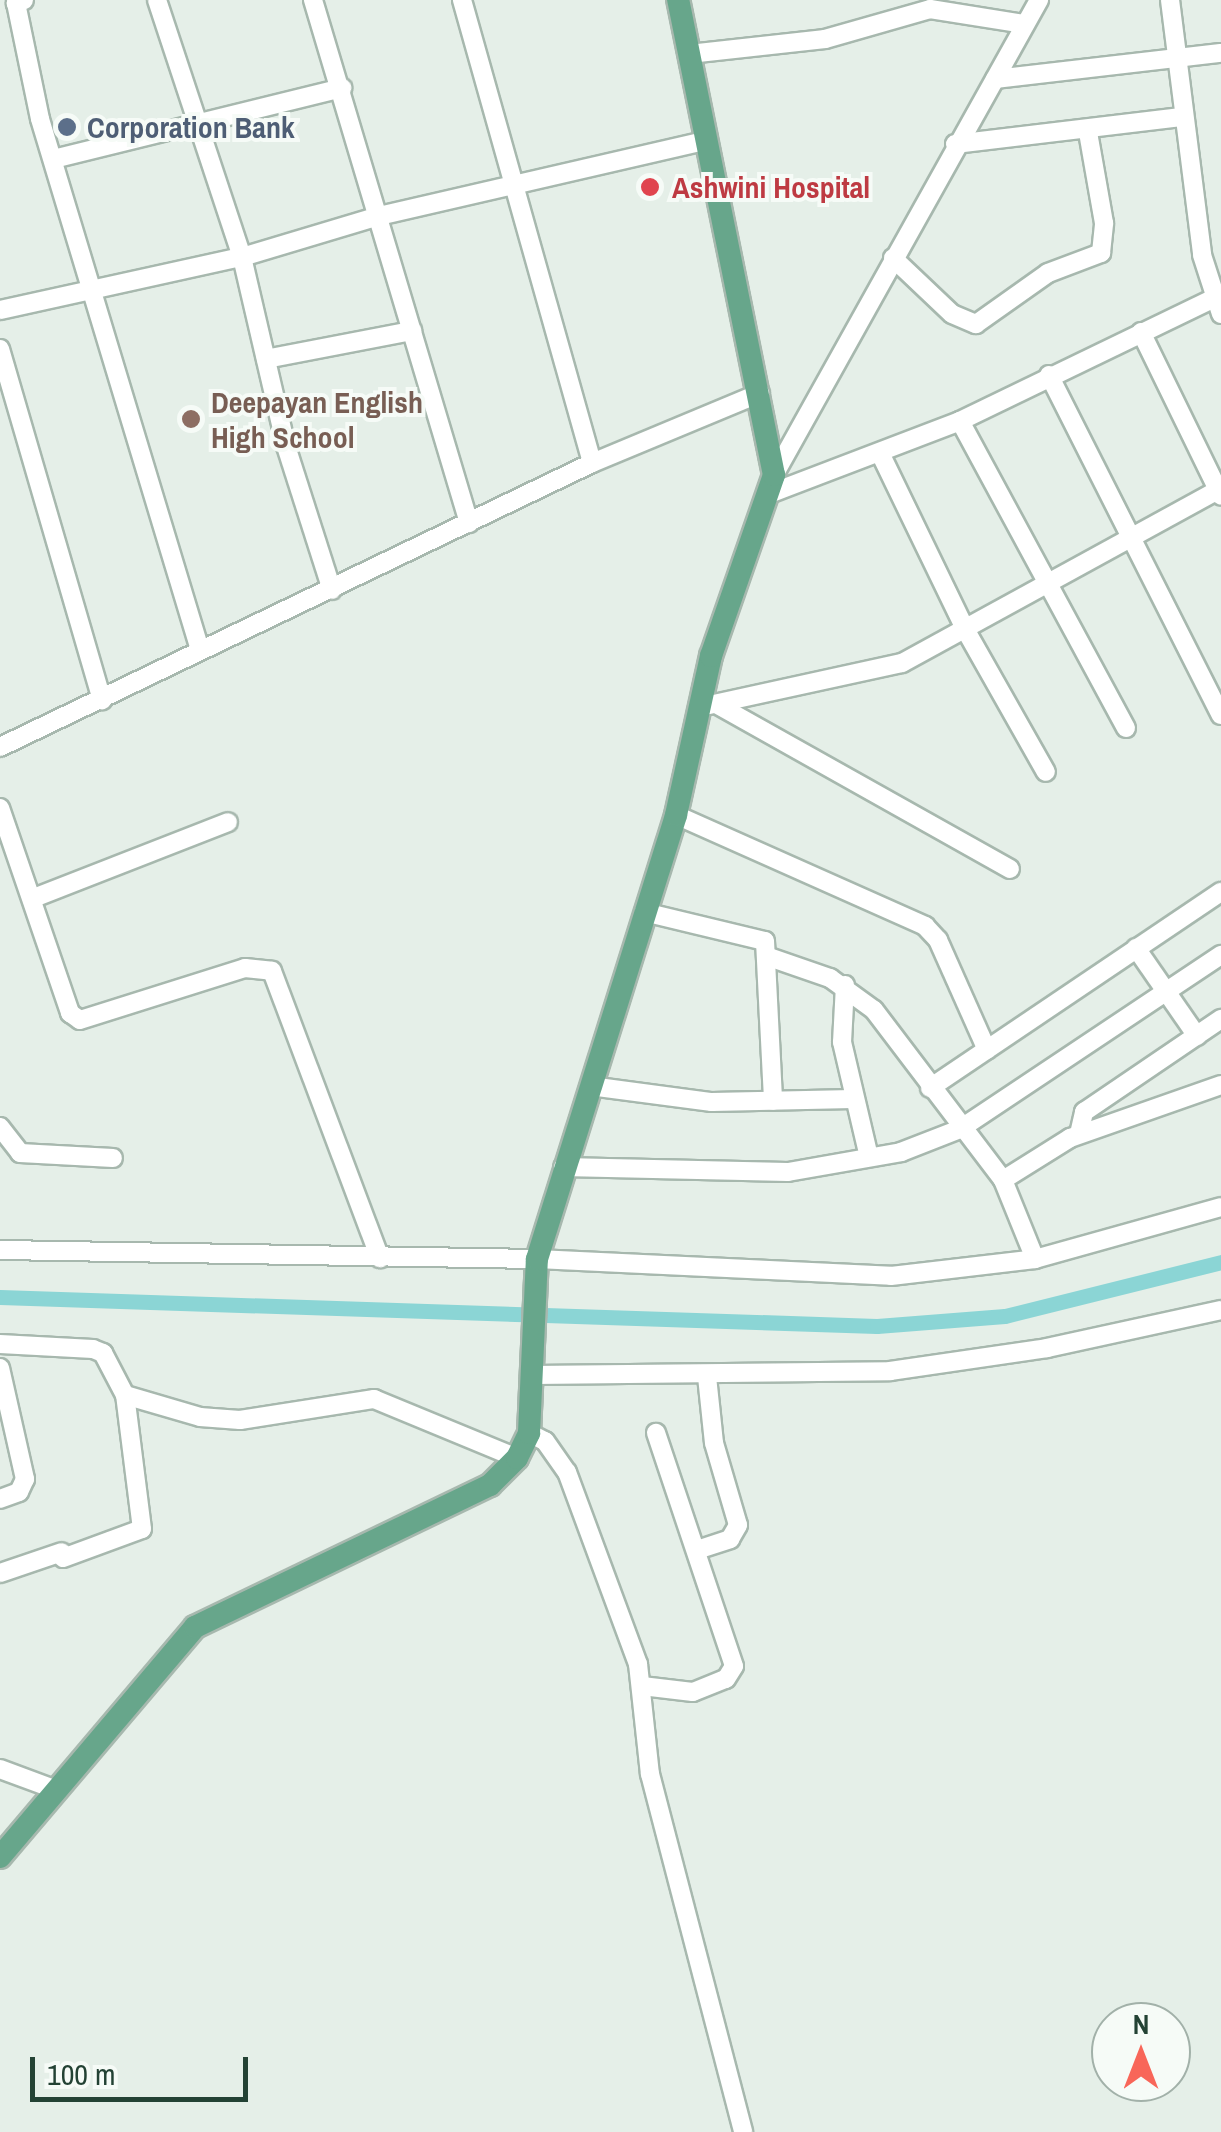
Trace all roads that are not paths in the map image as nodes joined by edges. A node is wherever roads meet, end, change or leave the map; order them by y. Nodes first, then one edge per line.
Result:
1 (156, 0) edge
2 (314, 0) edge
3 (462, 0) edge
4 (678, 0) edge
5 (1039, 0) edge
6 (1170, 0) edge
7 (13, 3) edge
8 (1026, 24) junction
9 (689, 54) junction
10 (1221, 54) edge
11 (1176, 59) junction
12 (995, 79) junction
13 (342, 88) junction
14 (1183, 117) junction
15 (198, 123) junction
16 (1088, 132) junction
17 (707, 140) junction
18 (955, 144) junction
19 (53, 158) junction
20 (515, 183) junction
21 (379, 216) junction
22 (242, 258) junction
23 (893, 258) junction
24 (93, 286) junction
25 (1219, 302) edge
26 (0, 310) edge
27 (412, 330) junction
28 (1141, 332) junction
29 (0, 349) edge
30 (266, 359) junction
31 (1049, 375) junction
32 (760, 393) junction
33 (960, 421) junction
34 (881, 455) junction
35 (592, 463) junction
36 (772, 484) junction
37 (1220, 491) edge
38 (468, 524) junction
39 (1135, 539) junction
40 (1046, 583) junction
41 (332, 590) junction
42 (965, 629) junction
43 (200, 650) junction
44 (102, 700) junction
45 (708, 706) junction
46 (1221, 715) edge
47 (1126, 728) dead end
48 (1, 741) edge
49 (1046, 772) dead end
50 (0, 808) edge
51 (676, 816) junction
52 (228, 822) dead end
53 (1010, 869) dead end
54 (1221, 892) edge
55 (36, 897) junction
56 (644, 912) junction
57 (1136, 948) junction
58 (1221, 955) edge
59 (769, 957) junction
60 (845, 986) junction
61 (1166, 992) junction
62 (1221, 1019) edge
63 (1196, 1036) junction
64 (987, 1050) junction
65 (1221, 1085) edge
66 (590, 1086) junction
67 (930, 1088) junction
68 (853, 1098) junction
69 (773, 1101) junction
70 (0, 1127) edge
71 (960, 1129) junction
72 (1079, 1134) junction
73 (114, 1158) dead end
74 (869, 1158) junction
75 (563, 1167) junction
76 (1002, 1180) junction
77 (1221, 1207) edge
78 (0, 1250) edge
79 (380, 1258) junction
80 (1034, 1259) junction
81 (536, 1266) junction
82 (1221, 1310) edge
83 (0, 1344) edge
84 (0, 1368) edge
85 (533, 1369) junction
86 (707, 1376) junction
87 (125, 1394) junction
88 (529, 1433) junction
89 (656, 1433) dead end
90 (517, 1458) junction
91 (0, 1499) edge
92 (697, 1550) junction
93 (0, 1574) edge
94 (642, 1686) junction
95 (0, 1769) edge
96 (54, 1789) junction
97 (0, 1857) edge
98 (743, 2132) edge

1 - 15 street
2 - 13 street
3 - 20 street
4 - 9 main road
5 - 8 street
6 - 11 street
7 - 19 street
8 - 9 street
8 - 12 street
9 - 17 main road
10 - 11 street
11 - 12 street
11 - 14 street
12 - 18 street
13 - 15 street
13 - 21 street
14 - 16 street
14 - 25 street
15 - 19 street
15 - 22 street
16 - 18 street
16 - 23 street
17 - 20 street
17 - 32 main road
18 - 23 street
19 - 24 street
20 - 21 street
20 - 35 street
21 - 22 street
21 - 27 street
22 - 24 street
22 - 30 street
23 - 36 street
24 - 26 street
24 - 43 street
25 - 28 street
27 - 30 street
27 - 38 street
28 - 31 street
28 - 37 street
29 - 44 street
30 - 41 street
31 - 33 street
31 - 39 street
32 - 35 street
32 - 36 main road
33 - 34 street
33 - 40 street
34 - 36 street
34 - 42 street
35 - 38 street
36 - 45 main road
37 - 39 street
38 - 41 street
39 - 40 street
39 - 46 street
40 - 42 street
40 - 47 street
41 - 43 street
42 - 45 street
42 - 49 street
43 - 44 street
44 - 48 street
45 - 51 main road
45 - 53 street
50 - 55 street
51 - 56 main road
51 - 64 street
52 - 55 street
54 - 57 street
55 - 79 street
56 - 59 street
56 - 66 main road
57 - 61 street
57 - 64 street
58 - 61 street
59 - 60 street
59 - 69 street
60 - 67 street
60 - 68 street
61 - 63 street
61 - 71 street
62 - 63 street
63 - 72 street
64 - 67 street
65 - 72 street
66 - 69 street
66 - 75 main road
67 - 71 street
68 - 69 street
68 - 74 street
70 - 73 street
71 - 74 street
71 - 76 street
72 - 76 street
74 - 75 street
75 - 81 main road
76 - 80 street
77 - 80 street
78 - 79 street
79 - 81 street
80 - 81 street
81 - 85 main road
82 - 86 street
83 - 87 street
84 - 91 street
85 - 86 street
85 - 88 main road
86 - 92 street
87 - 90 street
87 - 93 street
88 - 90 main road
88 - 94 street
89 - 92 street
90 - 96 main road
92 - 94 street
94 - 98 street
95 - 96 street
96 - 97 main road

